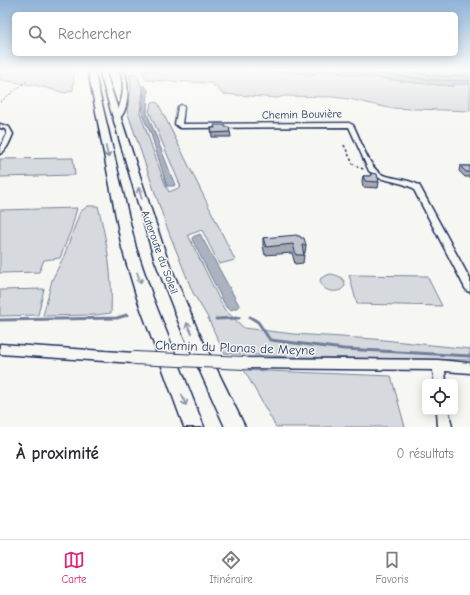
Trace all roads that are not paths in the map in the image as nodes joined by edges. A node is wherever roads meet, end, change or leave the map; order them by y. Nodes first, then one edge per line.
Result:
1 (95, 90) edge
2 (109, 90) edge
3 (126, 90) edge
4 (181, 107) dead end
5 (118, 117) junction
6 (0, 126) edge
7 (0, 152) edge
8 (470, 288) edge
9 (0, 349) edge
10 (438, 365) junction
11 (470, 368) edge
12 (440, 379) edge
13 (443, 415) edge
14 (194, 427) edge
15 (235, 427) edge
16 (445, 427) edge

1 -> 14 highway
2 - 5 highway, Autoroute du Soleil
3 - 5 street
4 - 8 street, Chemin Bouvière
15 -> 5 highway, Autoroute du Soleil
6 - 7 street
9 - 10 street, Chemin du Planas de Meyne, bridge
10 - 11 street, Chemin du Planas de Meyne
10 - 12 street
13 - 16 street

